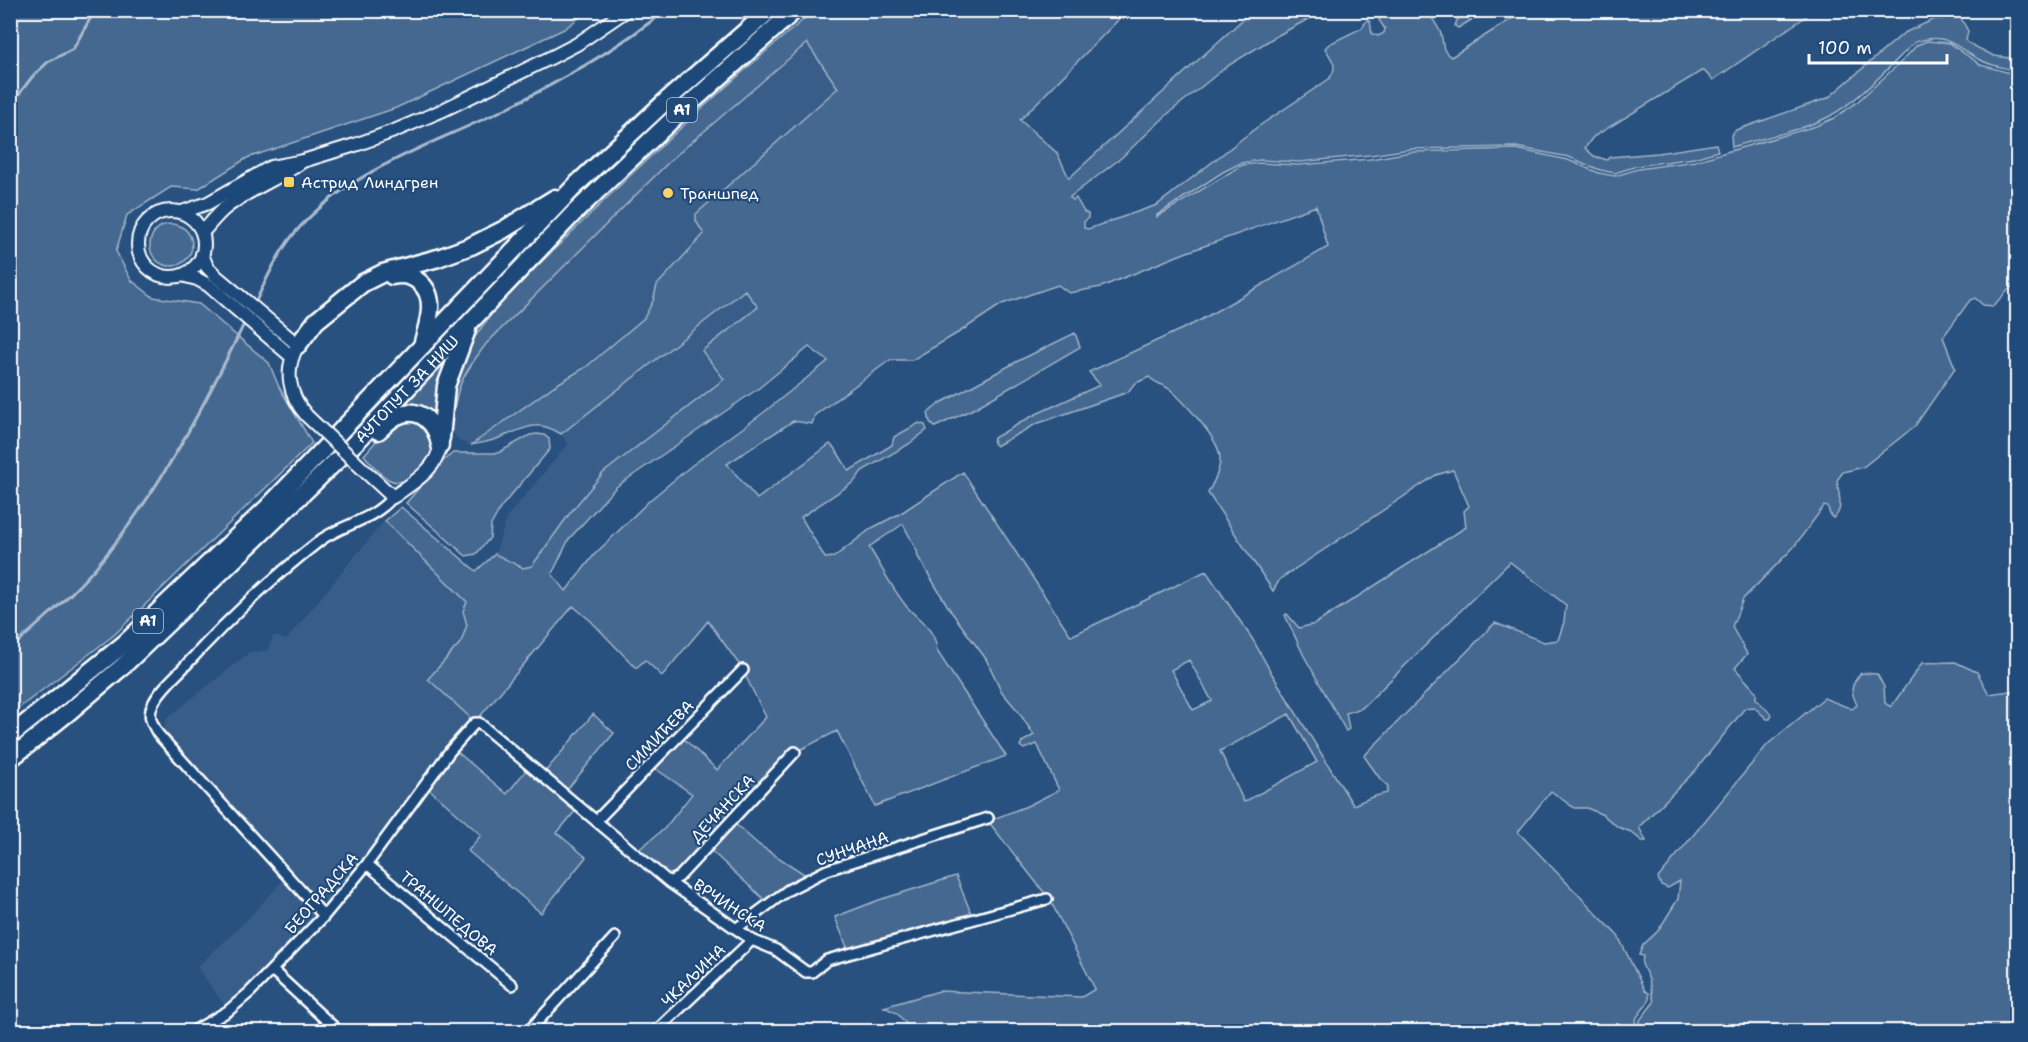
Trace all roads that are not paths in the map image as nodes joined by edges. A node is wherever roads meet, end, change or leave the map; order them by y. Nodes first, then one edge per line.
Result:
1 (627, 10) edge
2 (770, 10) edge
3 (795, 10) edge
4 (303, 161) junction
5 (578, 183) junction
6 (182, 213) junction
7 (202, 233) junction
8 (202, 254) junction
9 (182, 275) junction
10 (228, 295) junction
11 (470, 321) junction
12 (297, 347) junction
13 (422, 348) junction
14 (440, 445) junction
15 (393, 497) junction
16 (291, 504) junction
17 (743, 670) dead end
18 (10, 736) edge
19 (450, 751) joint
20 (795, 752) dead end
21 (10, 759) edge
22 (988, 818) dead end
23 (597, 821) junction
24 (367, 864) junction
25 (669, 882) junction
26 (1047, 899) dead end
27 (324, 916) junction
28 (737, 928) junction
29 (615, 937) dead end
30 (752, 940) junction
31 (272, 970) junction
32 (512, 986) dead end
33 (192, 1032) edge
34 (339, 1032) edge
35 (528, 1032) edge
36 (655, 1032) edge

1 - 4 street
2 - 5 highway, АУТОПУТ ЗА НИШ / A1
3 - 11 highway, АУТОПУТ ЗА НИШ / A1
4 - 6 street
4 - 7 street
5 - 12 highway
5 - 13 highway, АУТОПУТ ЗА НИШ / A1
6 - 7 street
6 - 9 street
7 - 8 street
8 - 9 street
8 - 10 street
9 - 10 street
10 - 12 street
11 - 14 highway
11 - 16 highway, АУТОПУТ ЗА НИШ / A1
12 - 13 highway
12 - 15 street, bridge
13 - 18 highway, АУТОПУТ ЗА НИШ / A1
14 - 15 street
14 - 16 highway
15 - 27 street
16 - 21 highway, АУТОПУТ ЗА НИШ / A1
17 - 23 street, СИМИЋЕВА
19 - 23 street, ВРЧИНСКА
19 - 24 street, БЕОГРАДСКА
20 - 25 street, ДЕЧАНСКА
22 - 28 street, СУНЧАНА
23 - 25 street, ВРЧИНСКА
24 - 27 street, БЕОГРАДСКА
24 - 32 street, ТРАНШПЕДОВА
25 - 28 street, ВРЧИНСКА
26 - 30 street, ВРЧИНСКА
27 - 31 street, БЕОГРАДСКА
28 - 30 street, ВРЧИНСКА
29 - 35 street
30 - 36 street, ЧКАЉИНА
31 - 33 street, БЕОГРАДСКА
31 - 34 street

